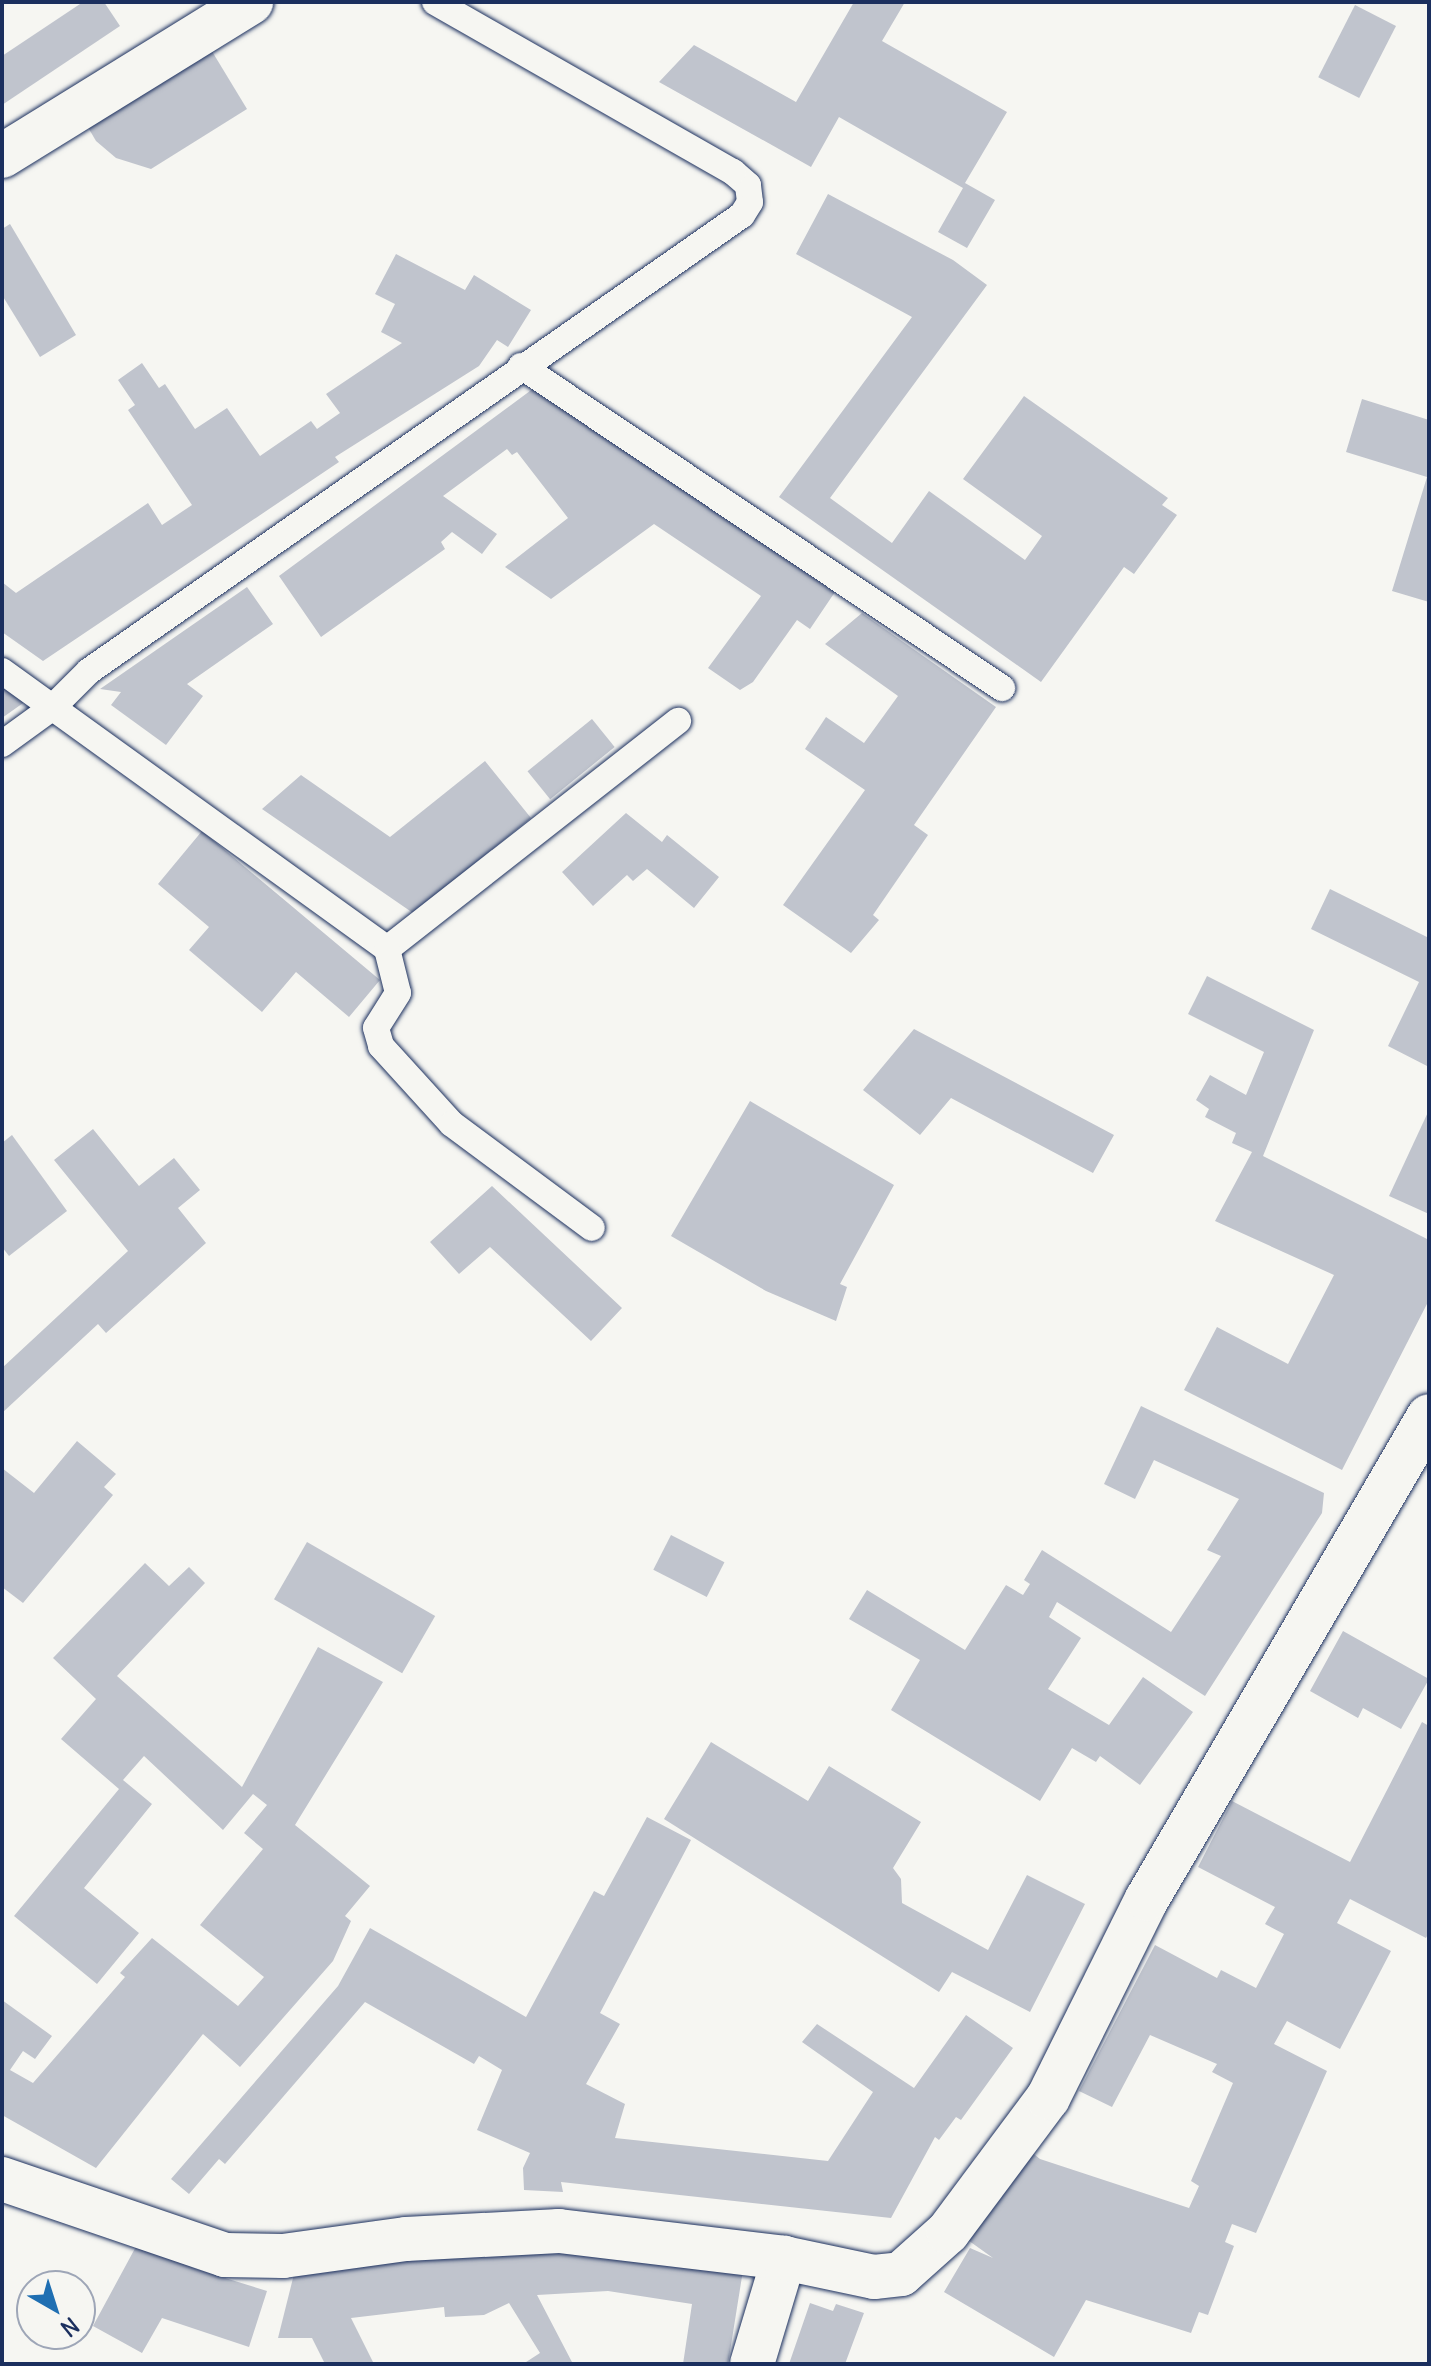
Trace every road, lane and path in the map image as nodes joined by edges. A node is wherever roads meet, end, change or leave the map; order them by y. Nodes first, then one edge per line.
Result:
1 (251, 2) edge
2 (435, 2) edge
3 (2, 156) edge
4 (521, 366) junction
5 (2, 671) edge
6 (1002, 688) dead end
7 (53, 707) junction
8 (678, 721) dead end
9 (2, 744) edge
10 (387, 949) junction
11 (592, 1228) dead end
12 (1429, 1416) edge
13 (2, 2179) edge
14 (784, 2258) junction
15 (752, 2364) edge

1 - 3 street
2 - 4 lane
4 - 6 lane
4 - 7 lane
5 - 7 lane
7 - 9 lane
7 - 10 lane
8 - 10 lane
10 - 11 lane
12 - 14 street
13 - 14 street
14 - 15 street

